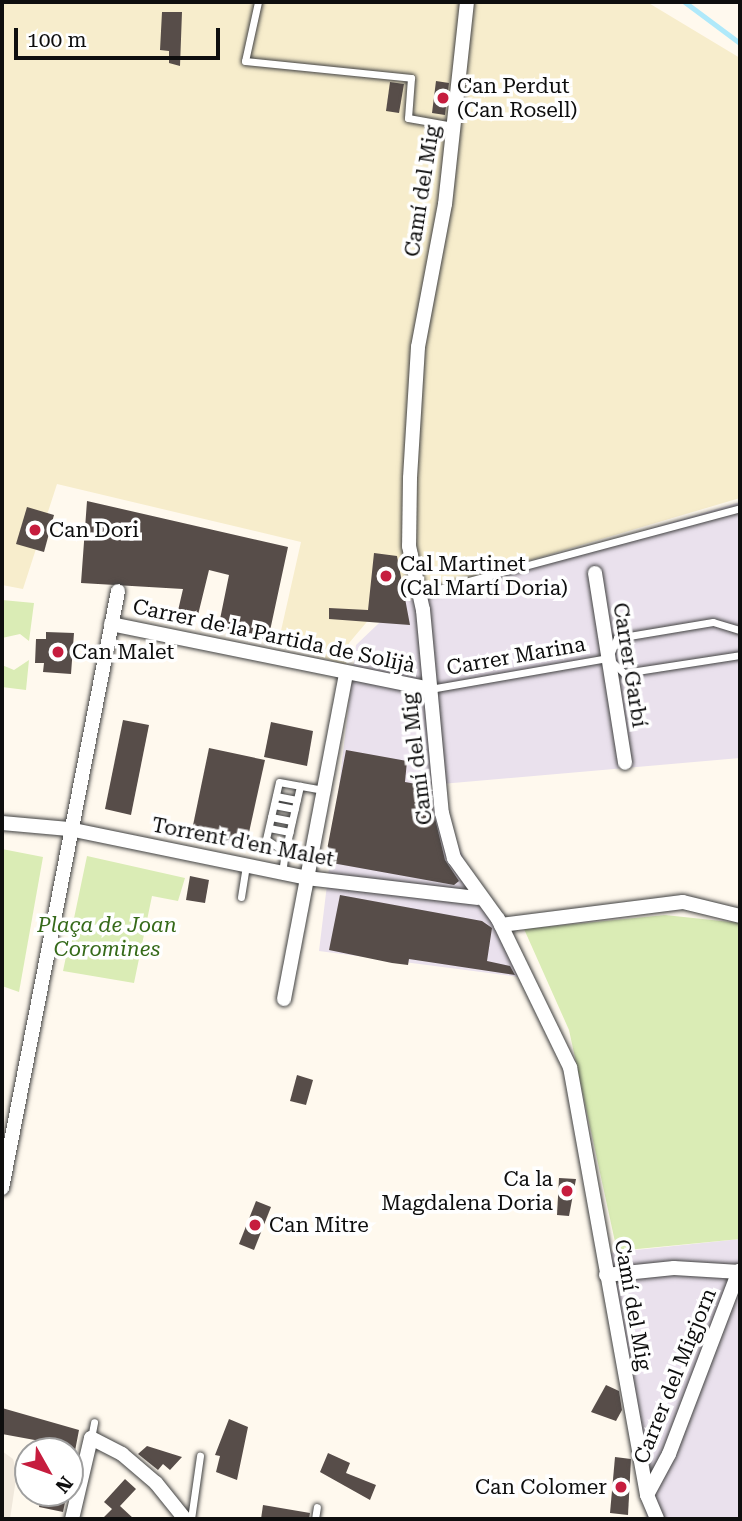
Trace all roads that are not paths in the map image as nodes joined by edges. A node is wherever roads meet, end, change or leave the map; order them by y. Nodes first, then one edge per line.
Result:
1 (258, 2) edge
2 (467, 2) edge
3 (454, 126) junction
4 (740, 508) edge
5 (595, 573) dead end
6 (118, 591) dead end
7 (419, 594) junction
8 (111, 624) junction
9 (740, 630) edge
10 (740, 655) edge
11 (608, 658) junction
12 (346, 674) junction
13 (430, 689) junction
14 (625, 763) dead end
15 (300, 786) junction
16 (323, 790) junction
17 (276, 796) junction
18 (297, 800) junction
19 (274, 805) junction
20 (295, 809) junction
21 (271, 817) junction
22 (292, 821) junction
23 (2, 823) edge
24 (269, 828) junction
25 (69, 829) junction
26 (290, 831) junction
27 (285, 852) junction
28 (246, 865) junction
29 (282, 873) junction
30 (307, 878) junction
31 (241, 897) dead end
32 (478, 898) junction
33 (740, 916) edge
34 (501, 925) junction
35 (284, 999) dead end
36 (2, 1188) edge
37 (740, 1272) edge
38 (606, 1275) junction
39 (94, 1422) dead end
40 (90, 1438) junction
41 (200, 1456) dead end
42 (647, 1495) junction
43 (317, 1507) dead end
44 (72, 1519) edge
45 (185, 1519) edge
46 (191, 1519) edge
47 (315, 1519) edge
48 (657, 1519) edge

1 - 3 lane
2 - 3 street, Camí del Mig
3 - 7 street, Camí del Mig
4 - 7 lane
5 - 11 street, Carrer Garbí
6 - 8 street
7 - 13 street, Camí del Mig
8 - 12 street, Carrer de la Partida de Solijà
8 - 25 street
9 - 11 lane, Carrer Marina
10 - 11 lane, Carrer Marina
11 - 13 lane, Carrer Marina
11 - 14 street, Carrer Garbí
12 - 13 street, Carrer de la Partida de Solijà
12 - 16 street
13 - 32 street, Camí del Mig
15 - 16 lane
15 - 17 lane
15 - 18 lane
16 - 30 street
17 - 18 lane
17 - 19 lane
18 - 20 lane
19 - 20 lane
19 - 21 lane
20 - 22 lane
21 - 22 lane
21 - 24 lane
22 - 26 lane
23 - 25 street, Torrent d'en Malet
24 - 26 lane
24 - 27 lane
25 - 28 street, Torrent d'en Malet
25 - 36 street
26 - 27 lane
27 - 29 lane
28 - 29 street, Torrent d'en Malet
28 - 31 lane
29 - 30 street, Torrent d'en Malet
30 - 32 street, Torrent d'en Malet
30 - 35 street
32 - 34 street, Camí del Mig
33 - 34 street
34 - 38 street, Camí del Mig
37 - 38 street
37 - 42 street, Carrer del Migjorn
38 - 42 street, Camí del Mig
39 - 40 lane
40 - 44 street
40 - 45 street
41 - 46 lane
42 - 48 street, Camí del Mig
43 - 47 lane

